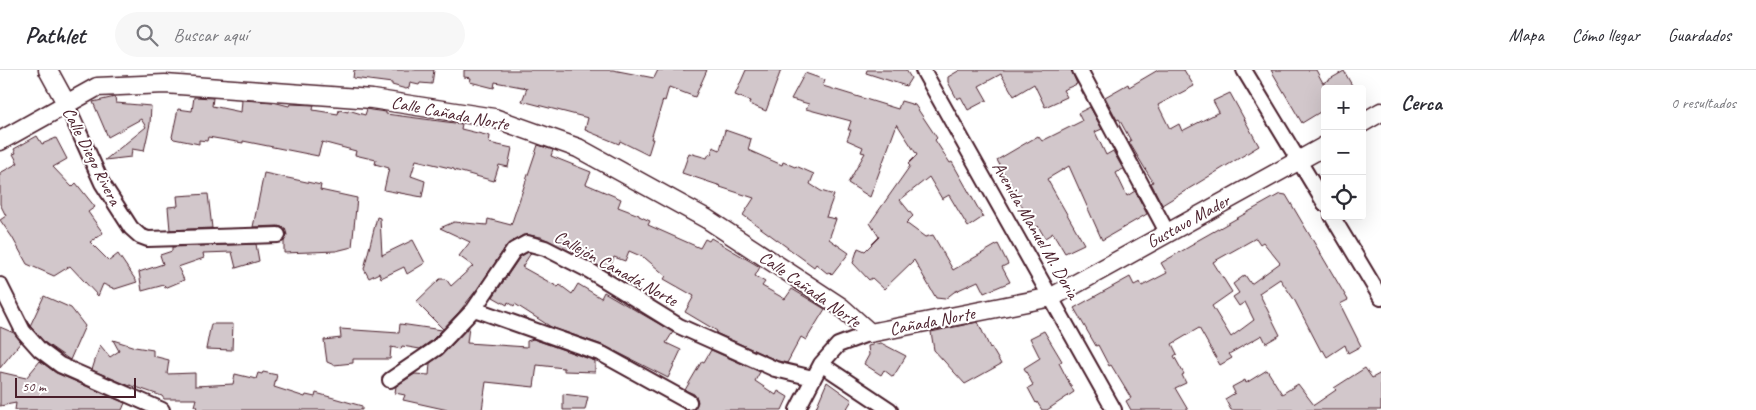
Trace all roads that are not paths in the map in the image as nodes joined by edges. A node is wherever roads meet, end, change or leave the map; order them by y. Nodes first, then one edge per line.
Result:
1 (48, 70) edge
2 (923, 70) edge
3 (1080, 70) edge
4 (1244, 70) edge
5 (66, 103) junction
6 (1381, 112) edge
7 (1366, 121) edge
8 (0, 141) edge
9 (1321, 148) edge
10 (1298, 162) junction
11 (1321, 198) edge
12 (1334, 220) edge
13 (1167, 232) junction
14 (278, 235) dead end
15 (0, 285) edge
16 (1052, 297) junction
17 (1381, 298) edge
18 (474, 309) junction
19 (870, 333) junction
20 (821, 364) junction
21 (813, 378) junction
22 (390, 380) dead end
23 (689, 402) dead end
24 (162, 410) edge
25 (797, 410) edge
26 (890, 410) edge
27 (1114, 410) edge

1 - 5 street, Calle Diego Rivera
2 - 16 street, Avenida Manuel M. Doria
3 - 13 street
4 - 10 street
5 - 8 street
5 - 14 street, Calle Diego Rivera
5 - 19 street, Calle Cañada Norte
6 - 7 street
9 - 10 street, Gustavo Mader
10 - 11 street
10 - 13 street, Gustavo Mader
12 - 17 street
13 - 16 street, Gustavo Mader
15 - 24 street
16 - 19 street, Cañada Norte
16 - 27 street, Avenida Manuel M. Doria
18 - 21 street, Callejón Canadá Norte
18 - 22 street, Callejón Canadá Norte
18 - 23 street
19 - 20 street, Cañada Norte
20 - 21 street, Cañada Norte
20 - 26 street
21 - 25 street, Cañada Norte

